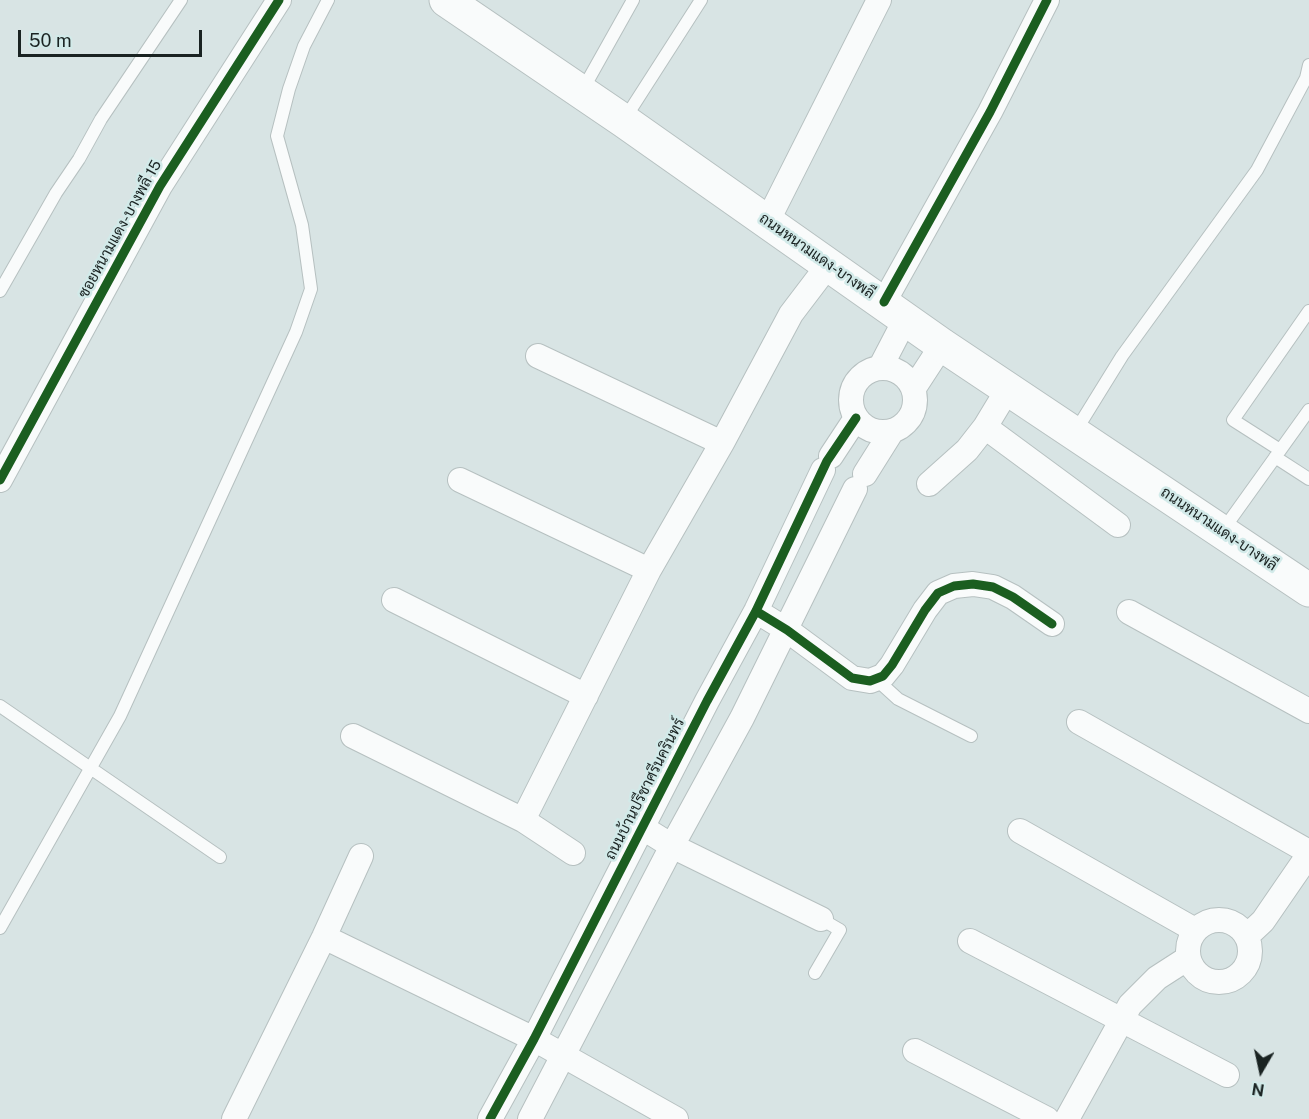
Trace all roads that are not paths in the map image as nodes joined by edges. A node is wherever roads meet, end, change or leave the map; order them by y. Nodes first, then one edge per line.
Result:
1 (181, 0) edge
2 (279, 0) edge
3 (328, 0) edge
4 (446, 0) edge
5 (633, 0) edge
6 (701, 0) edge
7 (879, 0) edge
8 (1047, 0) edge
9 (1309, 65) edge
10 (581, 92) junction
11 (624, 121) junction
12 (767, 222) junction
13 (829, 264) junction
14 (0, 291) edge
15 (895, 310) junction
16 (1309, 311) edge
17 (942, 345) junction
18 (538, 356) dead end
19 (880, 368) junction
20 (914, 388) junction
21 (1008, 389) junction
22 (1309, 410) edge
23 (856, 418) junction
24 (985, 427) junction
25 (892, 431) junction
26 (1074, 433) junction
27 (722, 443) junction
28 (1277, 454) junction
29 (1309, 479) edge
30 (0, 480) edge
31 (460, 480) dead end
32 (929, 484) dead end
33 (1118, 525) dead end
34 (1222, 531) junction
35 (649, 570) junction
36 (1309, 590) edge
37 (394, 600) dead end
38 (756, 611) junction
39 (1129, 612) dead end
40 (1052, 624) dead end
41 (787, 630) junction
42 (876, 679) junction
43 (586, 696) junction
44 (0, 706) edge
45 (1309, 711) edge
46 (1079, 722) dead end
47 (353, 736) dead end
48 (971, 736) dead end
49 (91, 767) junction
50 (523, 820) junction
51 (643, 828) junction
52 (1020, 831) dead end
53 (672, 846) junction
54 (573, 853) dead end
55 (1309, 853) edge
56 (361, 856) dead end
57 (220, 857) dead end
58 (821, 919) joint
59 (0, 928) edge
60 (1196, 930) junction
61 (1247, 936) junction
62 (324, 937) junction
63 (970, 941) dead end
64 (1188, 958) junction
65 (815, 973) dead end
66 (1122, 1021) junction
67 (534, 1039) junction
68 (915, 1051) dead end
69 (565, 1056) junction
70 (1227, 1075) dead end
71 (234, 1119) edge
72 (490, 1119) edge
73 (530, 1119) edge
74 (676, 1119) edge
75 (1047, 1119) edge
76 (1067, 1119) edge

1 - 14 lane
2 - 30 street, ซอยหนามแดง-บางพลี 15
3 - 49 lane
4 - 10 main road, ถนนหนามแดง-บางพลี
5 - 10 lane
6 - 11 lane
7 - 12 street
8 - 15 street
9 - 26 lane
10 - 11 main road, ถนนหนามแดง-บางพลี
11 - 12 main road, ถนนหนามแดง-บางพลี
12 - 13 main road, ถนนหนามแดง-บางพลี
13 - 15 main road, ถนนหนามแดง-บางพลี
13 - 27 street
15 - 17 main road, ถนนหนามแดง-บางพลี
15 - 19 street
16 - 28 lane
17 - 20 street
17 - 21 main road, ถนนหนามแดง-บางพลี
18 - 27 street
19 - 20 street
19 - 23 street
20 - 25 street
21 - 24 street
21 - 26 main road, ถนนหนามแดง-บางพลี
22 - 28 lane
23 - 25 street
23 - 38 street, ถนนบ้านปรีชาศรีนครินทร์
24 - 32 street
24 - 33 street
25 - 41 street
26 - 34 main road, ถนนหนามแดง-บางพลี
27 - 35 street
28 - 29 lane
28 - 34 lane
31 - 35 street
34 - 36 main road, ถนนหนามแดง-บางพลี
35 - 43 street
37 - 43 street
38 - 41 street
38 - 51 street, ถนนบ้านปรีชาศรีนครินทร์
39 - 45 street
40 - 42 street
41 - 42 street
41 - 53 street
42 - 48 lane
43 - 50 street
44 - 49 lane
46 - 55 street
47 - 50 street
49 - 57 lane
49 - 59 lane
50 - 54 street
51 - 53 street
51 - 67 street, ถนนบ้านปรีชาศรีนครินทร์
52 - 60 street
53 - 58 street
53 - 69 street
55 - 61 street
56 - 62 street
58 - 65 lane
60 - 61 street
60 - 64 street
61 - 64 street
62 - 67 street
62 - 71 street
63 - 66 street
64 - 66 street
66 - 70 street
66 - 76 street
67 - 69 street
67 - 72 street, ถนนบ้านปรีชาศรีนครินทร์
68 - 75 street
69 - 73 street
69 - 74 street

